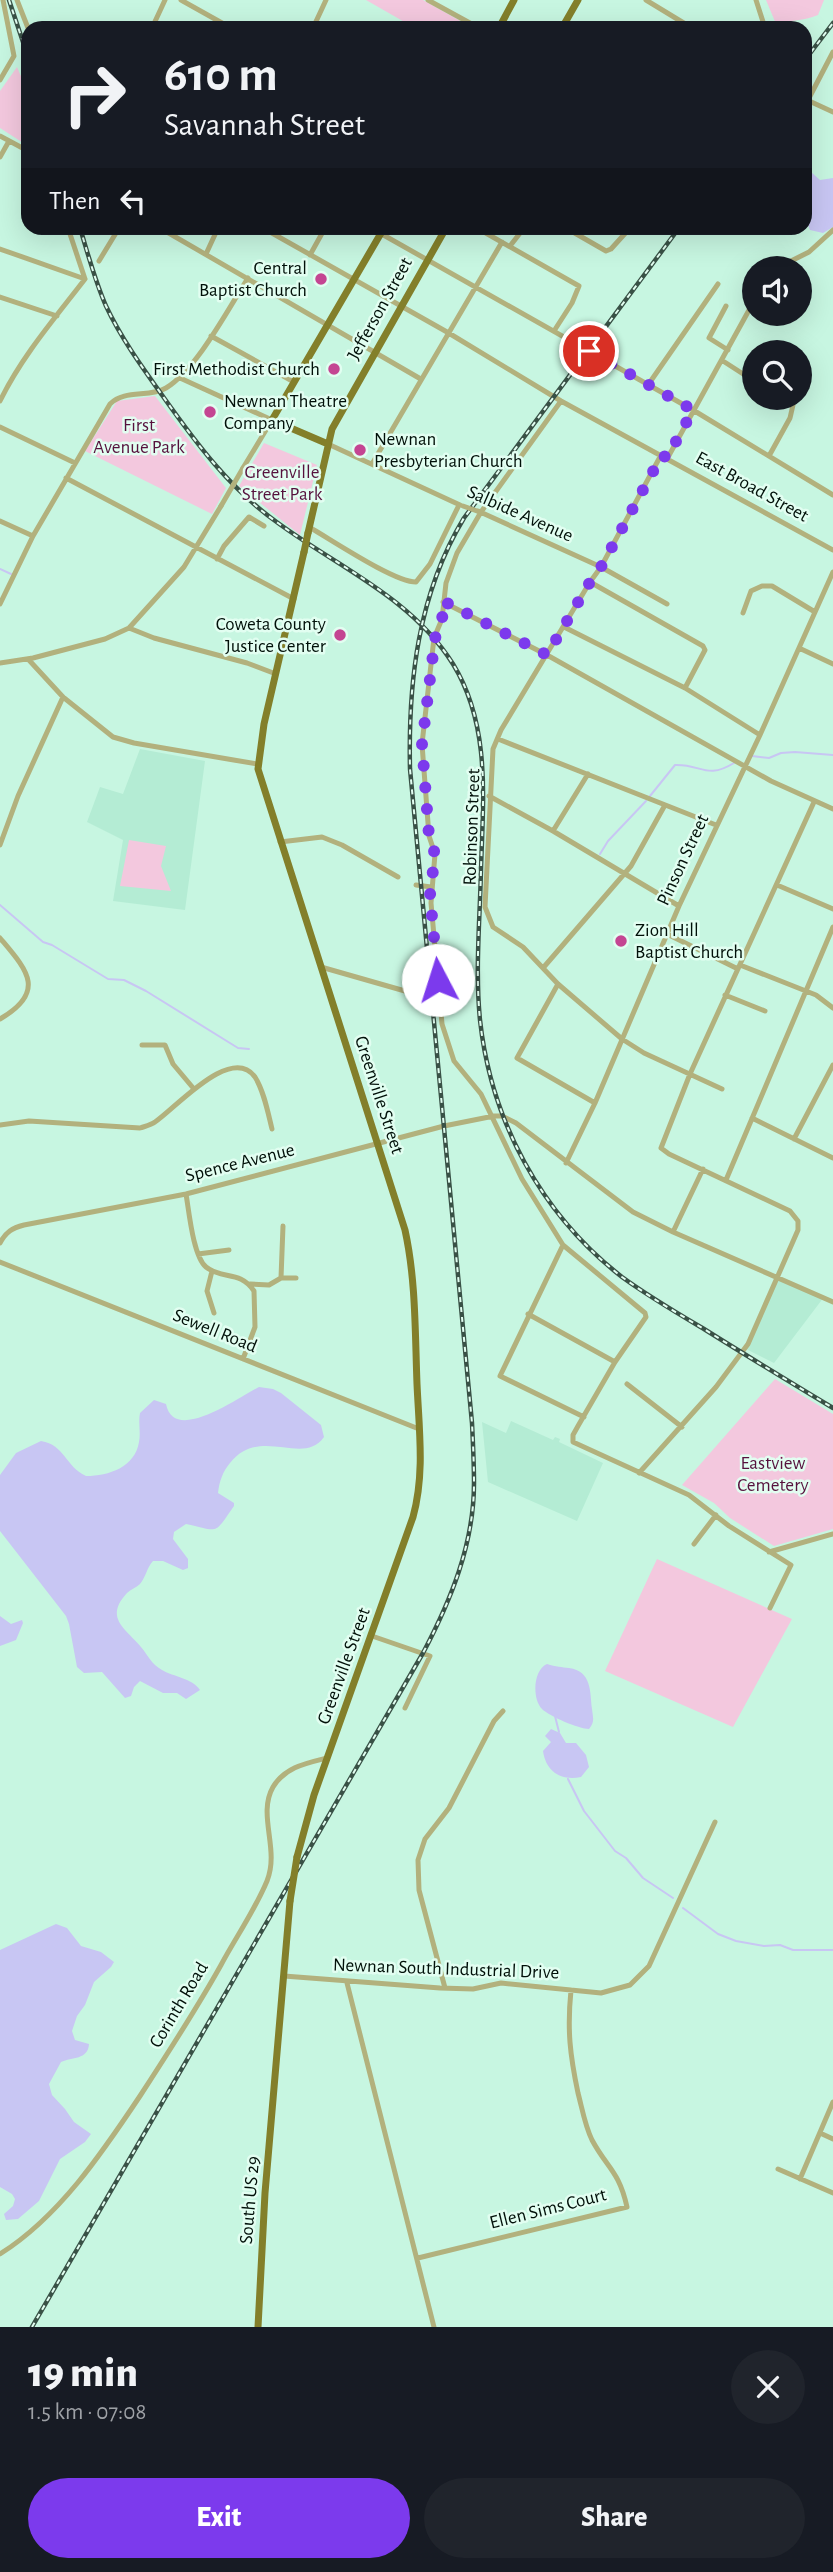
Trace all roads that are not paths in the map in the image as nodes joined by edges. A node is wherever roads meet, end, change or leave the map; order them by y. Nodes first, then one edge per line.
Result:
1 (3, 0) edge
2 (17, 0) edge
3 (165, 0) edge
4 (181, 0) edge
5 (326, 0) edge
6 (428, 0) edge
7 (514, 0) edge
8 (578, 0) edge
9 (646, 0) edge
10 (756, 0) edge
11 (25, 21) edge
12 (155, 21) edge
13 (218, 21) edge
14 (316, 21) edge
15 (466, 21) edge
16 (503, 21) edge
17 (566, 21) edge
18 (680, 21) edge
19 (763, 21) edge
20 (833, 54) edge
21 (0, 80) edge
22 (812, 90) edge
23 (812, 103) edge
24 (833, 112) edge
25 (0, 136) edge
26 (9, 141) junction
27 (21, 147) edge
28 (0, 157) edge
29 (833, 230) edge
30 (70, 235) edge
31 (116, 235) edge
32 (172, 235) edge
33 (215, 235) edge
34 (275, 235) edge
35 (321, 235) edge
36 (380, 235) edge
37 (390, 235) edge
38 (441, 235) edge
39 (490, 235) edge
40 (519, 235) edge
41 (578, 235) edge
42 (624, 235) edge
43 (502, 242) junction
44 (510, 247) junction
45 (0, 249) edge
46 (206, 254) junction
47 (310, 255) junction
48 (801, 256) edge
49 (426, 259) junction
50 (99, 261) dead end
51 (248, 278) junction
52 (85, 279) junction
53 (355, 280) junction
54 (718, 284) dead end
55 (474, 287) junction
56 (0, 297) edge
57 (726, 306) dead end
58 (400, 307) junction
59 (57, 316) junction
60 (742, 324) edge
61 (328, 325) junction
62 (554, 331) junction
63 (447, 332) junction
64 (211, 336) junction
65 (728, 350) junction
66 (374, 351) junction
67 (723, 361) junction
68 (742, 373) edge
69 (180, 378) junction
70 (419, 378) junction
71 (294, 383) junction
72 (648, 385) junction
73 (0, 401) edge
74 (561, 401) junction
75 (693, 410) junction
76 (792, 410) edge
77 (272, 420) junction
78 (0, 427) edge
79 (324, 443) junction
80 (769, 456) junction
81 (664, 457) junction
82 (75, 463) junction
83 (372, 464) junction
84 (66, 478) junction
85 (833, 495) edge
86 (461, 505) junction
87 (479, 512) junction
88 (0, 521) edge
89 (264, 526) dead end
90 (309, 530) junction
91 (33, 537) junction
92 (196, 548) junction
93 (833, 550) edge
94 (217, 559) junction
95 (601, 567) junction
96 (833, 572) edge
97 (590, 582) junction
98 (294, 599) junction
99 (443, 601) junction
100 (0, 604) edge
101 (667, 604) dead end
102 (815, 611) junction
103 (743, 613) dead end
104 (564, 627) junction
105 (129, 628) junction
106 (799, 648) junction
107 (547, 655) junction
108 (28, 659) junction
109 (1, 664) edge
110 (833, 664) edge
111 (276, 674) junction
112 (685, 688) junction
113 (63, 697) junction
114 (760, 735) junction
115 (498, 739) junction
116 (257, 764) junction
117 (744, 766) junction
118 (588, 774) junction
119 (489, 796) junction
120 (814, 802) junction
121 (665, 805) junction
122 (833, 809) edge
123 (716, 825) junction
124 (553, 831) junction
125 (280, 842) junction
126 (0, 845) edge
127 (624, 874) junction
128 (398, 877) dead end
129 (416, 885) dead end
130 (777, 885) junction
131 (431, 887) junction
132 (679, 906) junction
133 (833, 909) edge
134 (833, 927) edge
135 (667, 934) junction
136 (0, 938) edge
137 (321, 967) junction
138 (739, 967) junction
139 (543, 968) junction
140 (558, 985) junction
141 (804, 991) junction
142 (412, 993) dead end
143 (725, 995) junction
144 (833, 1008) edge
145 (765, 1011) dead end
146 (0, 1019) edge
147 (622, 1039) junction
148 (142, 1045) dead end
149 (833, 1065) edge
150 (690, 1074) junction
151 (194, 1089) junction
152 (722, 1089) dead end
153 (595, 1103) junction
154 (494, 1116) junction
155 (752, 1118) junction
156 (0, 1125) edge
157 (272, 1129) dead end
158 (794, 1139) junction
159 (377, 1144) junction
160 (833, 1158) edge
161 (566, 1163) junction
162 (703, 1169) junction
163 (726, 1180) junction
164 (186, 1194) junction
165 (807, 1217) dead end
166 (798, 1221) junction
167 (284, 1226) dead end
168 (673, 1232) junction
169 (0, 1243) edge
170 (563, 1245) junction
171 (229, 1250) dead end
172 (198, 1254) junction
173 (0, 1262) edge
174 (212, 1271) junction
175 (281, 1278) junction
176 (296, 1278) dead end
177 (779, 1278) junction
178 (250, 1284) junction
179 (833, 1302) edge
180 (214, 1313) dead end
181 (528, 1314) junction
182 (243, 1359) junction
183 (615, 1362) junction
184 (627, 1384) dead end
185 (584, 1417) junction
186 (682, 1427) junction
187 (419, 1429) junction
188 (639, 1473) junction
189 (716, 1515) junction
190 (833, 1534) edge
191 (694, 1544) dead end
192 (769, 1552) junction
193 (769, 1608) dead end
194 (372, 1636) junction
195 (405, 1709) dead end
196 (503, 1711) dead end
197 (327, 1758) junction
198 (715, 1822) dead end
199 (290, 1901) joint
200 (284, 1976) junction
201 (347, 1983) junction
202 (445, 1988) junction
203 (570, 1990) junction
204 (833, 2102) edge
205 (820, 2133) junction
206 (833, 2139) edge
207 (778, 2169) dead end
208 (800, 2179) junction
209 (833, 2193) edge
210 (0, 2254) edge
211 (418, 2258) junction
212 (258, 2327) edge
213 (434, 2327) edge

1 - 21 street
2 - 11 street
3 - 12 street
4 - 13 street
5 - 14 street
6 - 15 street
7 - 16 main road
8 - 17 main road
9 - 18 street
10 - 19 street
20 - 22 street
23 - 24 street
25 - 26 street
26 - 27 street
26 - 28 street
29 - 48 street
30 - 52 street
31 - 50 street
32 - 46 street
33 - 46 street
34 - 47 street, East Broad Street
35 - 47 street
36 - 53 main road
37 - 49 street
38 - 49 main road, Jefferson Street
39 - 43 street
40 - 44 street
41 - 42 street
43 - 44 street
43 - 55 street
44 - 62 street
45 - 52 street
46 - 51 street
47 - 53 street, East Broad Street
49 - 55 street
49 - 58 main road, Jefferson Street
51 - 61 street
51 - 64 street
52 - 59 street
53 - 58 street, East Broad Street
53 - 61 main road
54 - 72 street
55 - 62 street
55 - 63 street
56 - 59 street
57 - 65 street
58 - 63 street, East Broad Street
58 - 66 main road, Jefferson Street
59 - 73 street
60 - 65 street, Robinson Street
61 - 66 street
61 - 71 main road
62 - 72 street
63 - 70 street
63 - 74 street, East Broad Street
64 - 69 street
64 - 71 street
65 - 67 street, Robinson Street
66 - 70 street
66 - 79 main road, Jefferson Street
67 - 68 street
67 - 75 street, Robinson Street
69 - 77 street
69 - 82 street
70 - 83 street
71 - 77 main road
72 - 75 street
74 - 81 street, East Broad Street
74 - 87 street
75 - 80 street
75 - 81 street, Robinson Street
76 - 80 street
77 - 79 main road, Salbide Avenue
77 - 92 street, bridge
78 - 82 street
79 - 83 street, Salbide Avenue
79 - 90 main road, Greenville Street
80 - 85 street
81 - 93 street, East Broad Street
81 - 95 street, Robinson Street
82 - 84 street
83 - 86 street, Salbide Avenue
84 - 91 street
84 - 92 street
86 - 87 street, Salbide Avenue, bridge
86 - 90 street
87 - 95 street, Salbide Avenue
87 - 99 street
88 - 91 street
89 - 94 street
90 - 98 main road, Greenville Street, bridge
91 - 100 street
92 - 94 street
92 - 105 street
94 - 98 street
95 - 97 street, Robinson Street
95 - 101 street, Salbide Avenue
96 - 102 street, Pinson Street
97 - 104 street, Robinson Street
97 - 112 street
98 - 111 main road, Greenville Street
99 - 107 street
99 - 131 street
102 - 103 street
102 - 106 street, Pinson Street
104 - 107 street, Robinson Street
104 - 112 street
105 - 108 street
105 - 111 street
106 - 110 street
106 - 114 street, Pinson Street
107 - 115 street, Robinson Street
107 - 117 street
108 - 109 street
108 - 113 street
111 - 116 main road, Greenville Street
112 - 114 street
113 - 116 street
113 - 126 street
114 - 117 street, Pinson Street
115 - 118 street
115 - 119 street, Robinson Street
116 - 125 main road, Greenville Street
117 - 120 street
117 - 123 street, Pinson Street
118 - 121 street
118 - 124 street
119 - 124 street
119 - 139 street, Robinson Street
120 - 122 street
120 - 130 street
121 - 123 street
121 - 127 street
123 - 132 street, Pinson Street
124 - 127 street
125 - 128 street
125 - 137 main road, Greenville Street
127 - 132 street
127 - 139 street
129 - 131 street
130 - 133 street
130 - 138 street
131 - 154 street
132 - 135 street, Pinson Street
134 - 141 street
135 - 138 street
135 - 147 street, Pinson Street
136 - 146 street
137 - 142 street
137 - 159 main road, Greenville Street
138 - 141 street
138 - 143 street
139 - 140 street, Robinson Street
140 - 147 street, Robinson Street
140 - 153 street
141 - 144 street
141 - 155 street
143 - 145 street
143 - 150 street
147 - 150 street, Robinson Street
147 - 153 street, Pinson Street
148 - 151 street
149 - 158 street
150 - 152 street, Robinson Street
150 - 162 street
151 - 156 street
151 - 157 street
153 - 161 street, Pinson Street
154 - 159 street, Spence Avenue
154 - 161 street
154 - 170 street
155 - 158 street
155 - 163 street
158 - 160 street
159 - 164 street, Spence Avenue
159 - 187 main road, Greenville Street
161 - 168 street
162 - 163 street
162 - 168 street
163 - 166 street
164 - 169 street, Spence Avenue
164 - 172 street
165 - 166 street
166 - 177 street
167 - 175 street
168 - 177 street
170 - 181 street
170 - 183 street
171 - 172 street
172 - 174 street
173 - 182 street, Sewell Road
174 - 178 street
174 - 180 street
175 - 176 street
175 - 178 street
177 - 179 street
177 - 186 street
178 - 182 street
181 - 183 street
181 - 185 street
182 - 187 street, Sewell Road
183 - 185 street
184 - 186 street
185 - 188 street
186 - 188 street
187 - 194 main road, Greenville Street
188 - 189 street
189 - 191 street
189 - 192 street
190 - 192 street
192 - 193 street
194 - 195 street
194 - 197 main road, Greenville Street
196 - 202 street
197 - 199 main road, Greenville Street, bridge
197 - 210 street, Corinth Road
198 - 203 street, Newnan South Industrial Drive
199 - 200 main road, South US 29
200 - 201 street, Newnan South Industrial Drive
200 - 212 main road, South US 29
201 - 202 street, Newnan South Industrial Drive
201 - 211 street
202 - 203 street, Newnan South Industrial Drive
203 - 211 street, Ellen Sims Court
204 - 205 street
205 - 206 street
205 - 208 street
207 - 208 street
208 - 209 street
211 - 213 street

